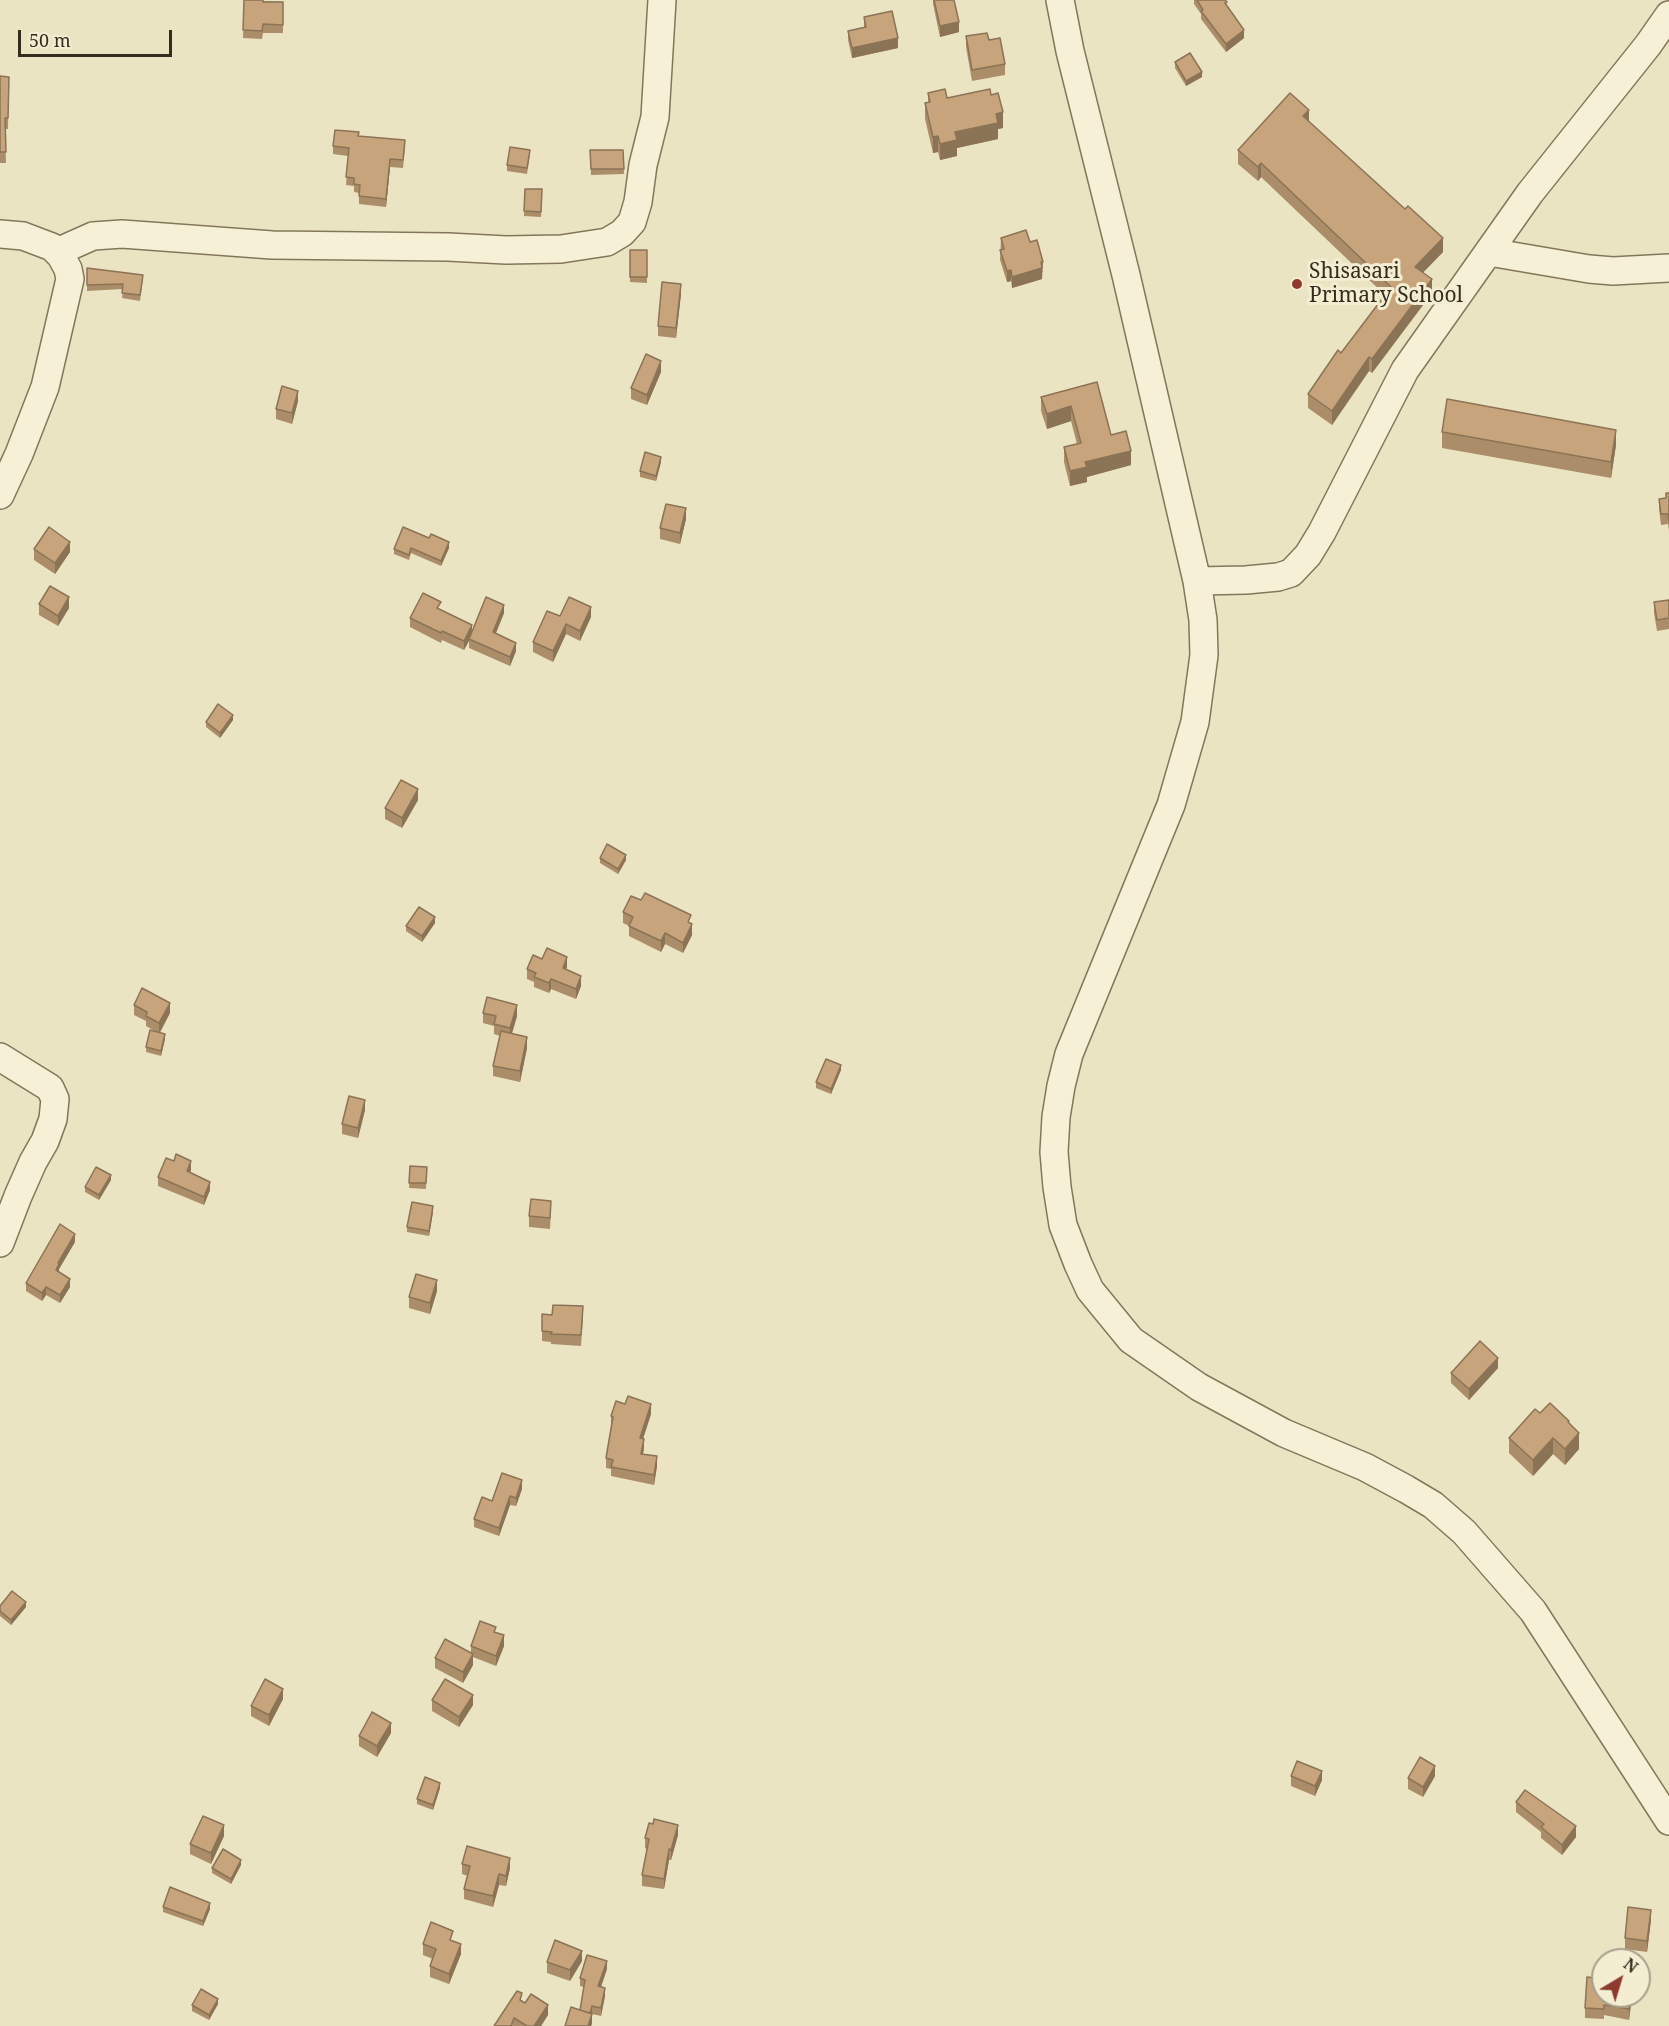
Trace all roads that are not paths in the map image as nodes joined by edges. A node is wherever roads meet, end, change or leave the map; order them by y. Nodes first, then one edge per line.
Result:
1 (662, 0) edge
2 (1060, 0) edge
3 (1669, 15) edge
4 (0, 234) edge
5 (57, 252) junction
6 (1489, 252) junction
7 (1669, 268) edge
8 (0, 495) edge
9 (1197, 581) junction
10 (0, 1057) edge
11 (0, 1243) edge
12 (1669, 1821) edge

1 - 5 street
2 - 9 street
3 - 6 street
4 - 5 street
5 - 8 street
6 - 7 street
6 - 9 street
9 - 12 street
10 - 11 street

